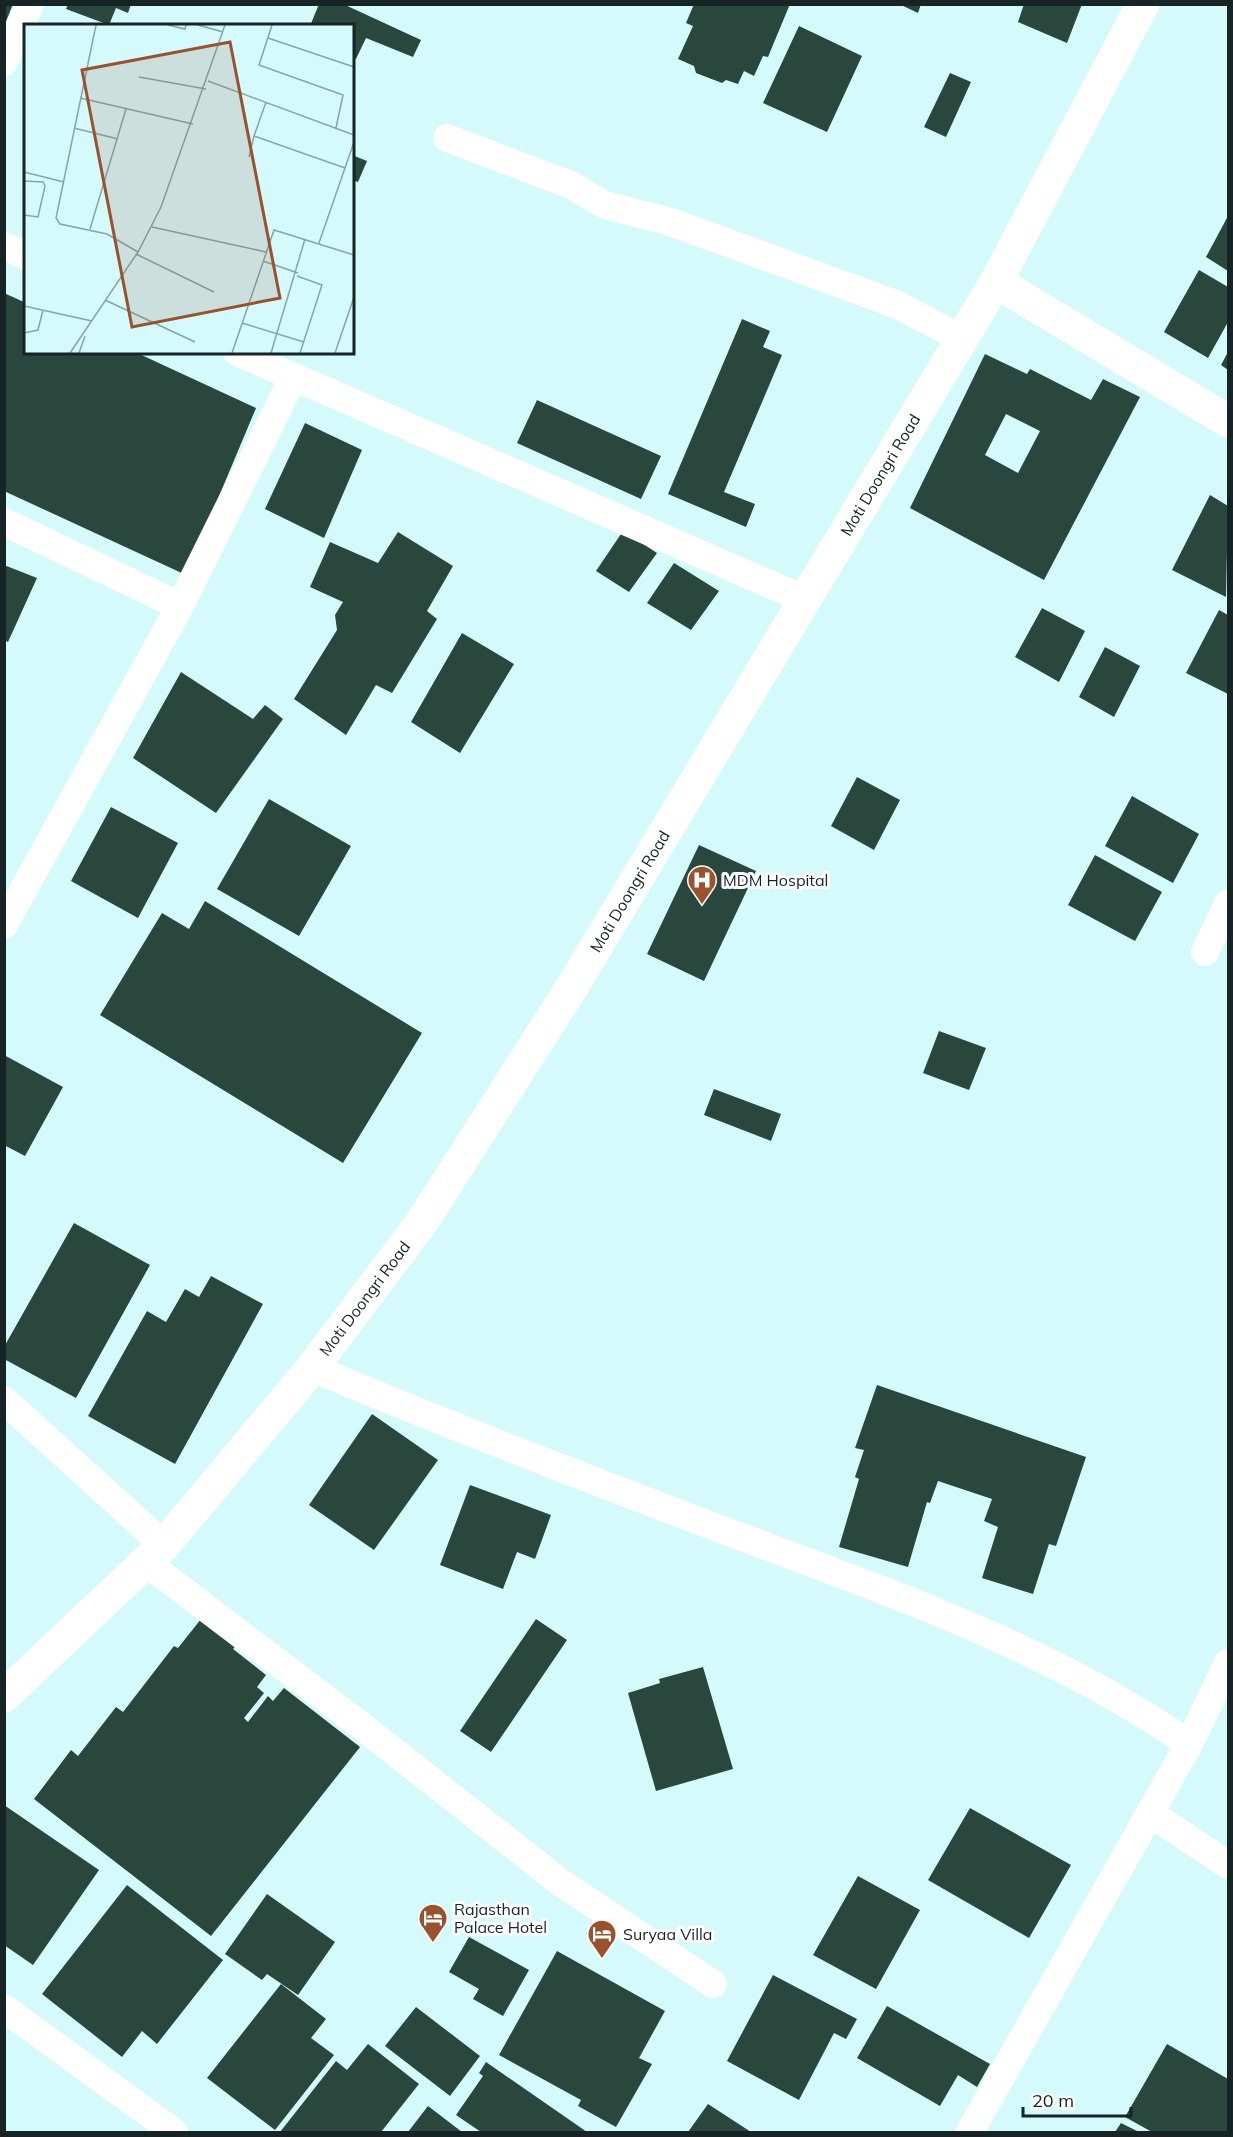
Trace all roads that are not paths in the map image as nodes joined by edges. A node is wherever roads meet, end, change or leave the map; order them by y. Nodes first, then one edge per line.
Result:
1 (30, 4) edge
2 (1143, 4) edge
3 (4, 62) edge
4 (447, 138) dead end
5 (4, 246) edge
6 (24, 255) edge
7 (996, 282) junction
8 (962, 339) junction
9 (241, 354) edge
10 (293, 378) junction
11 (1228, 421) edge
12 (4, 522) edge
13 (806, 600) junction
14 (180, 606) junction
15 (1228, 904) edge
16 (4, 925) edge
17 (1205, 952) dead end
18 (312, 1368) junction
19 (4, 1400) edge
20 (154, 1553) junction
21 (1228, 1664) edge
22 (4, 1696) edge
23 (1189, 1744) junction
24 (1150, 1813) junction
25 (1228, 1865) edge
26 (713, 1984) dead end
27 (4, 2008) edge
28 (174, 2133) edge
29 (970, 2133) edge

1 - 3 street
2 - 7 street, Moti Doongri Road
4 - 8 street
5 - 6 street
7 - 8 street, Moti Doongri Road
7 - 11 street
8 - 13 street, Moti Doongri Road
9 - 10 street
10 - 13 street
10 - 14 street
12 - 14 street
13 - 18 street, Moti Doongri Road
14 - 16 street
15 - 17 street
18 - 20 street, Moti Doongri Road
18 - 23 street
19 - 20 street
20 - 22 street, Moti Doongri Road
20 - 26 street
21 - 23 street
23 - 24 street
24 - 25 street
24 - 29 street
27 - 28 street

